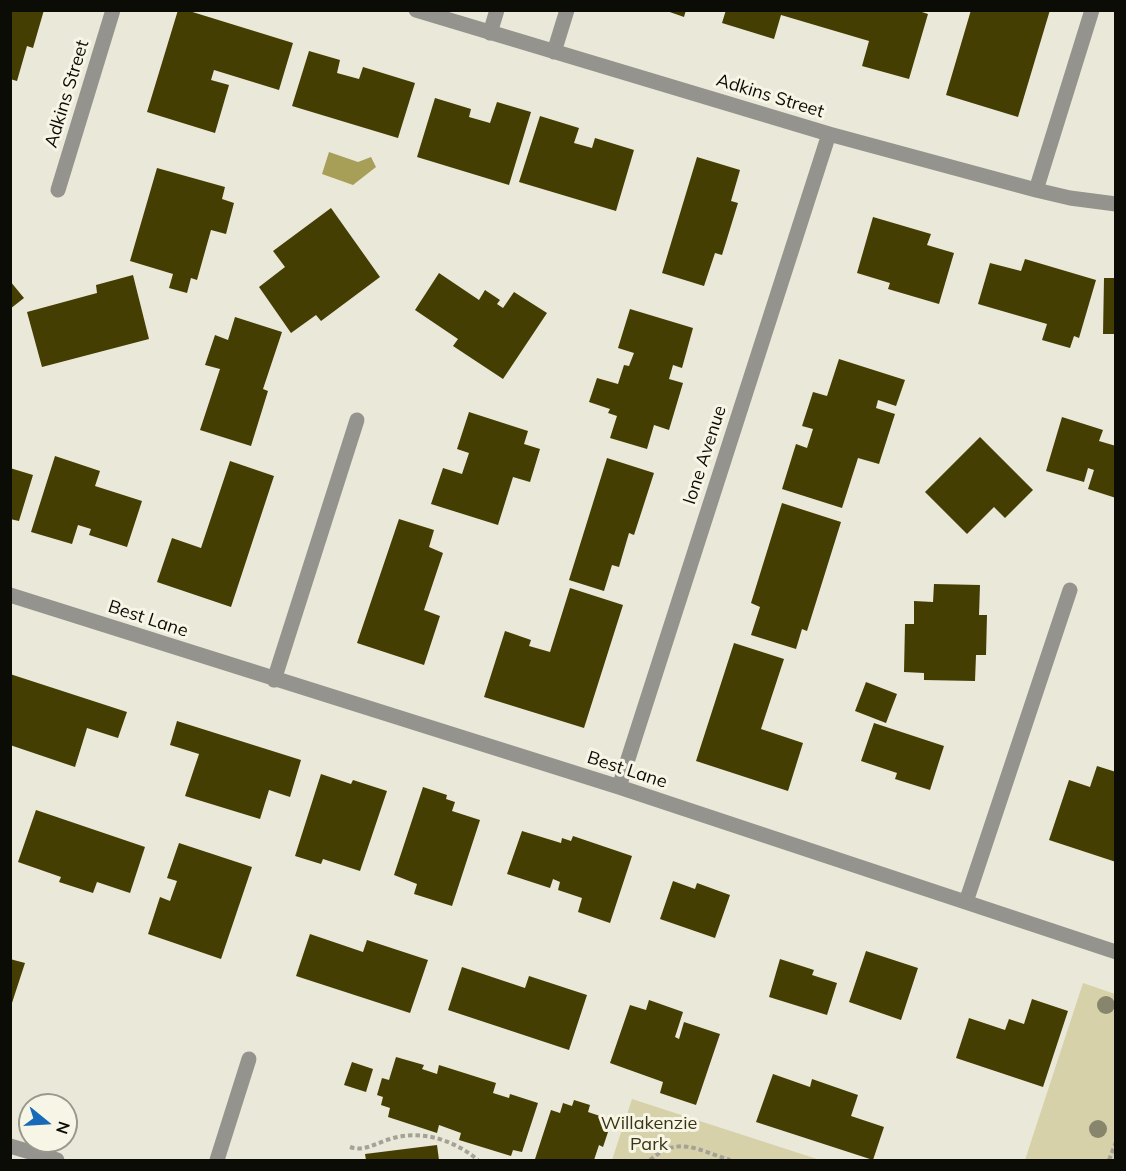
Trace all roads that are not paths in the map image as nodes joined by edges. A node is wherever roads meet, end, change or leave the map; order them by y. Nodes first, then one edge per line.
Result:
1 (113, 10) edge
2 (416, 10) edge
3 (497, 10) edge
4 (567, 10) edge
5 (1092, 10) edge
6 (490, 33) junction
7 (555, 52) junction
8 (829, 134) junction
9 (58, 190) dead end
10 (1036, 190) junction
11 (1116, 204) edge
12 (357, 420) dead end
13 (1070, 590) dead end
14 (10, 596) edge
15 (274, 680) junction
16 (619, 787) junction
17 (966, 902) junction
18 (1116, 952) edge
19 (249, 1059) dead end
20 (10, 1146) edge
21 (57, 1161) edge
22 (217, 1161) edge

1 - 9 street, Adkins Street
2 - 6 street, Adkins Street
3 - 6 street
4 - 7 street
5 - 10 street
6 - 7 street, Adkins Street
7 - 8 street, Adkins Street
8 - 10 street, Adkins Street
8 - 16 street, Ione Avenue
10 - 11 street, Adkins Street
12 - 15 street
13 - 17 street
14 - 15 street, Best Lane
15 - 16 street, Best Lane
16 - 17 street, Best Lane
17 - 18 street, Best Lane
19 - 22 street
20 - 21 street

